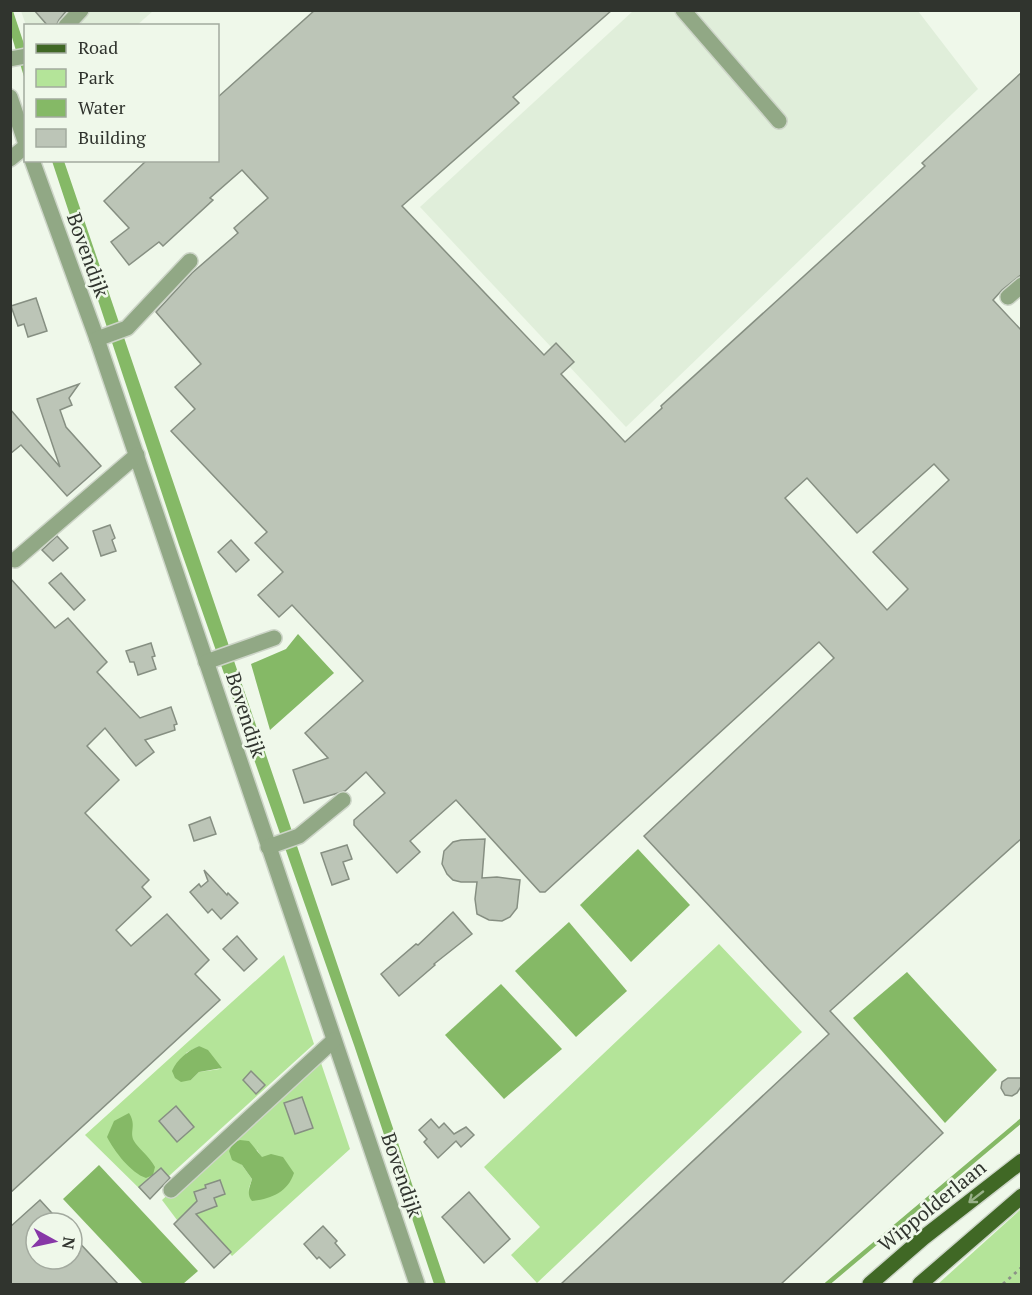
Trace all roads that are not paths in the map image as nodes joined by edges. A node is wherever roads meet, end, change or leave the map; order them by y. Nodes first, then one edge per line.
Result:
1 (81, 10) edge
2 (683, 10) edge
3 (68, 24) edge
4 (10, 98) edge
5 (780, 121) dead end
6 (24, 139) edge
7 (24, 147) edge
8 (10, 159) edge
9 (33, 162) edge
10 (190, 261) dead end
11 (1022, 285) edge
12 (1008, 297) dead end
13 (101, 338) junction
14 (137, 455) junction
15 (15, 560) dead end
16 (274, 638) dead end
17 (210, 661) junction
18 (343, 800) dead end
19 (273, 845) junction
20 (334, 1040) junction
21 (1022, 1161) edge
22 (171, 1190) dead end
23 (1022, 1196) edge
24 (417, 1284) edge
25 (870, 1284) edge
26 (920, 1284) edge

1 - 3 street
2 - 5 street
4 - 6 street
7 - 8 street
9 - 13 street, Bovendijk
10 - 13 street
11 - 12 street
13 - 14 street, Bovendijk
14 - 15 street
14 - 17 street, Bovendijk
16 - 17 street
17 - 19 street, Bovendijk
18 - 19 street
19 - 20 street, Bovendijk
20 - 22 street
20 - 24 street, Bovendijk
21 -> 25 main road, Wippolderlaan
23 - 26 main road

